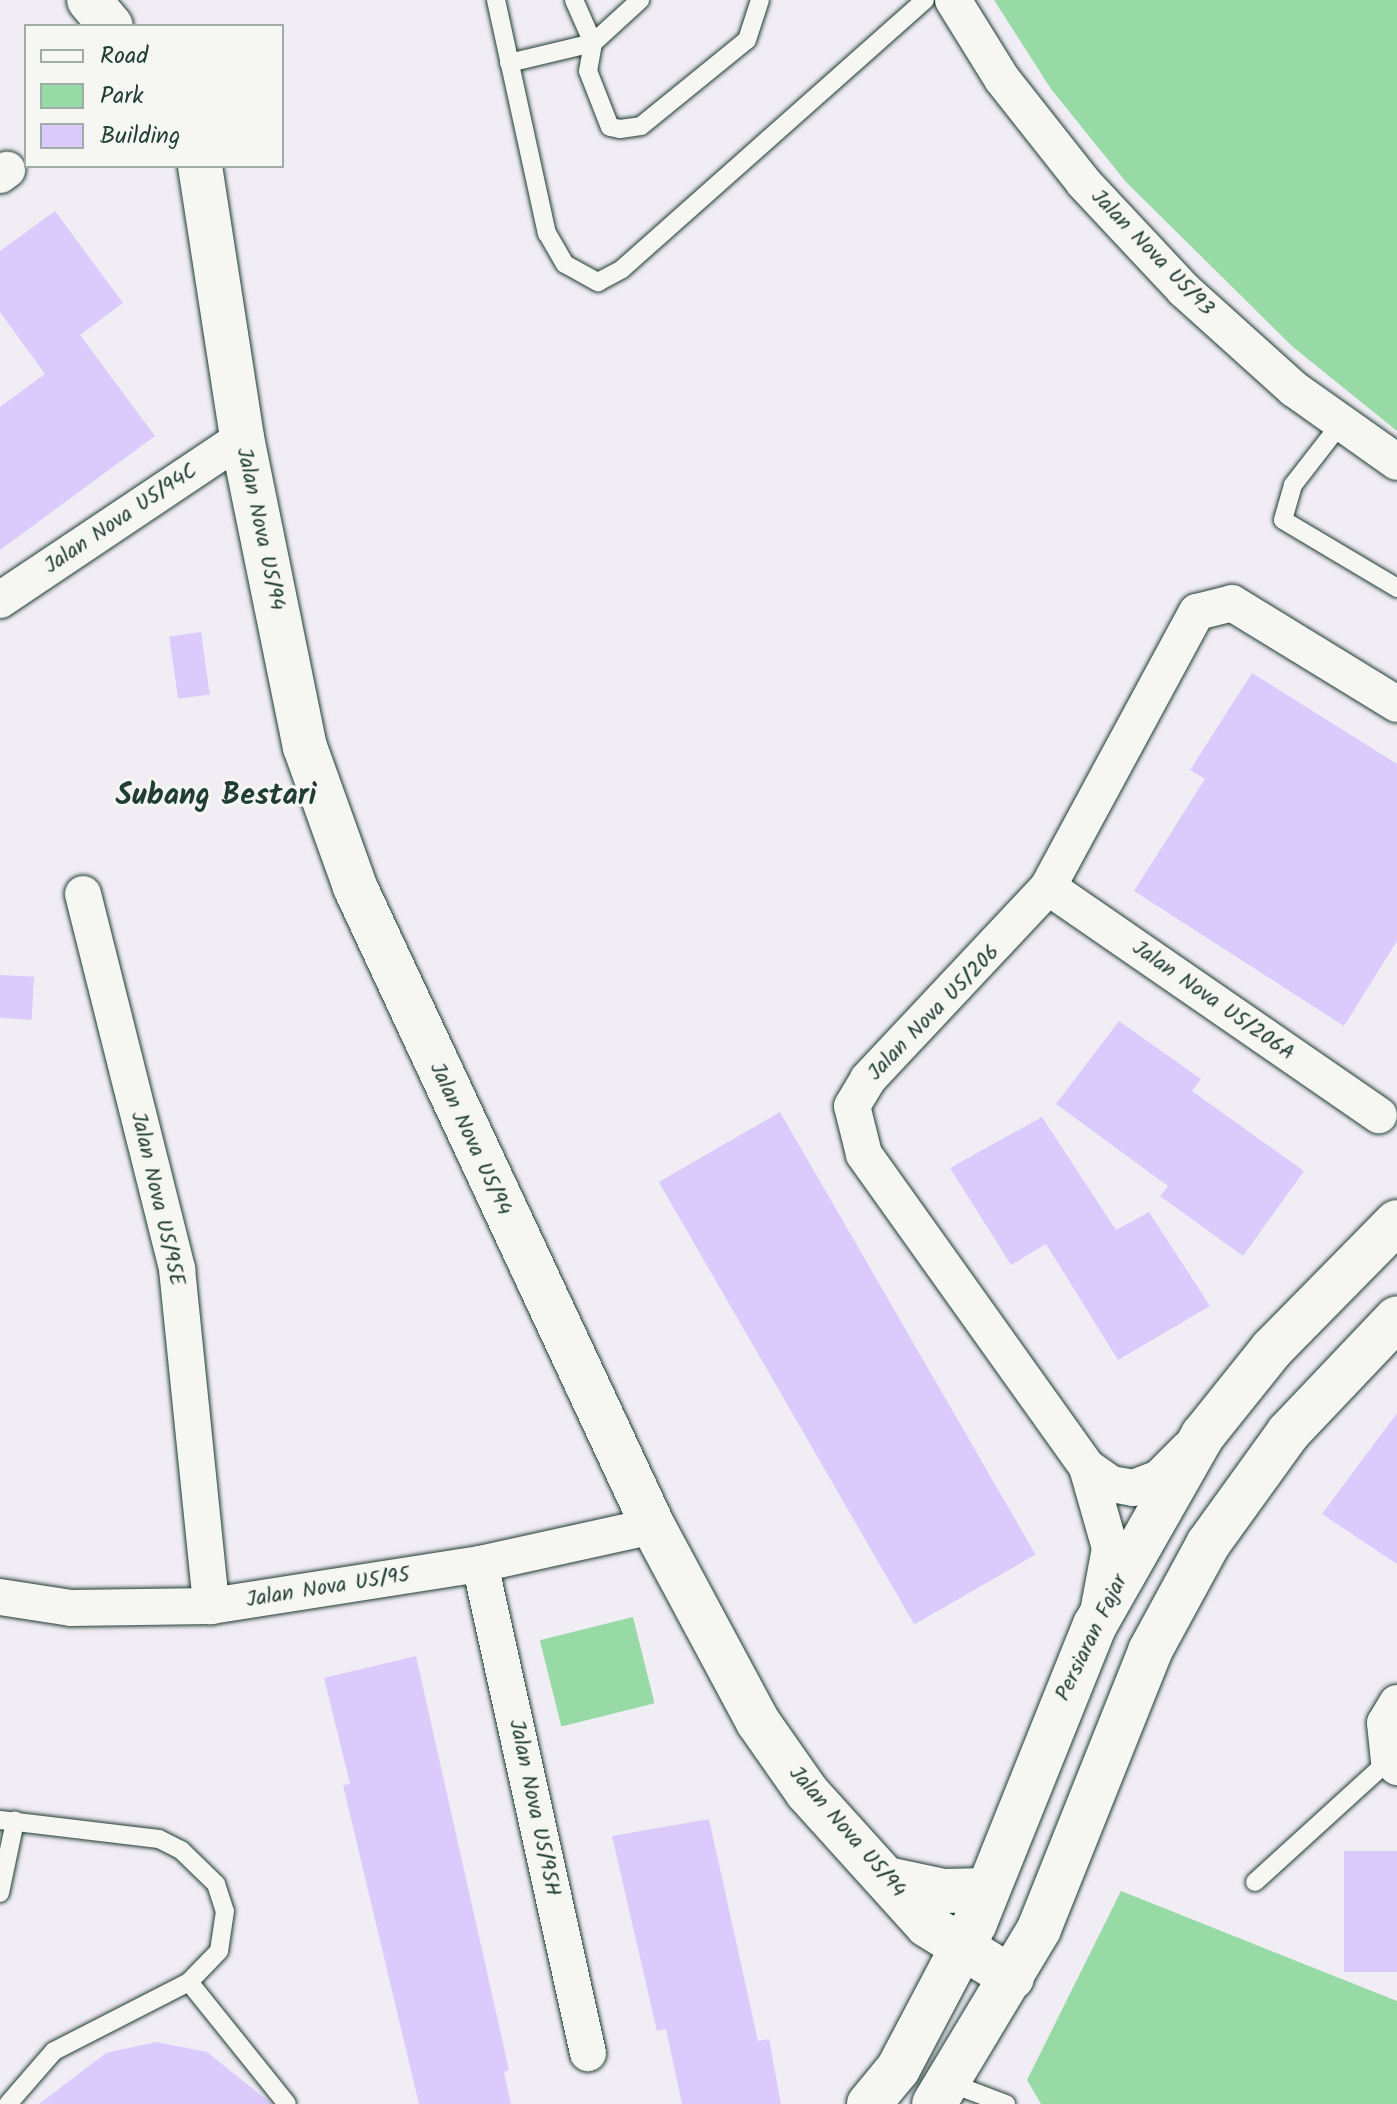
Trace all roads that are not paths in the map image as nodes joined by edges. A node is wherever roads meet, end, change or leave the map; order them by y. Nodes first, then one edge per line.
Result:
1 (89, 0) edge
2 (496, 0) edge
3 (574, 0) edge
4 (640, 0) edge
5 (760, 0) edge
6 (925, 0) edge
7 (953, 0) edge
8 (109, 24) edge
9 (593, 43) junction
10 (509, 63) junction
11 (200, 168) edge
12 (1342, 422) junction
13 (242, 438) junction
14 (1397, 462) edge
15 (1397, 588) edge
16 (0, 600) edge
17 (1397, 704) edge
18 (1048, 887) junction
19 (83, 894) dead end
20 (1379, 1115) dead end
21 (1397, 1222) edge
22 (1397, 1318) edge
23 (1203, 1435) junction
24 (1087, 1467) junction
25 (653, 1526) junction
26 (480, 1564) junction
27 (0, 1597) edge
28 (211, 1606) junction
29 (1095, 1625) junction
30 (1397, 1703) edge
31 (1393, 1764) edge
32 (7, 1820) edge
33 (887, 1879) junction
34 (1255, 1882) dead end
35 (986, 1890) junction
36 (0, 1893) edge
37 (961, 1949) junction
38 (1012, 1978) junction
39 (189, 1982) junction
40 (907, 2051) junction
41 (588, 2053) dead end
42 (942, 2093) edge
43 (8, 2104) edge
44 (287, 2104) edge
45 (869, 2104) edge
46 (1006, 2104) edge

1 - 8 main road
2 - 10 lane
3 - 9 lane
4 - 9 lane
5 - 9 lane
6 - 10 lane
7 - 12 street, Jalan Nova U5/93
9 - 10 lane
11 - 13 main road, Jalan Nova U5/94
12 - 14 street, Jalan Nova U5/93
12 - 15 lane
13 - 16 street, Jalan Nova U5/94C
13 - 25 main road, Jalan Nova U5/94
17 - 18 street, Jalan Nova U5/206
18 - 20 street, Jalan Nova U5/206A
18 - 24 street, Jalan Nova U5/206
19 - 28 street, Jalan Nova U5/95E
21 - 23 main road, Persiaran Fajar
22 - 38 main road
23 - 24 street, Jalan Nova U5/206
23 - 29 main road, Persiaran Fajar
24 - 29 street, Jalan Nova U5/206
25 - 26 street, Jalan Nova U5/95
25 - 33 main road, Jalan Nova U5/94
26 - 28 street, Jalan Nova U5/95
26 - 41 street, Jalan Nova U5/95H
27 - 28 street, Jalan Nova U5/95
29 - 35 main road, Persiaran Fajar
30 - 31 street
31 - 34 lane
32 - 36 lane
32 - 39 lane
33 - 35 main road
33 - 37 main road, Jalan Nova U5/94
33 - 40 main road
35 - 37 main road, Persiaran Fajar
37 - 38 main road, Jalan Nova U5/94
37 - 40 main road, Persiaran Fajar
38 - 42 main road
39 - 43 lane
39 - 44 lane
40 - 45 main road, Persiaran Fajar
42 - 46 lane

